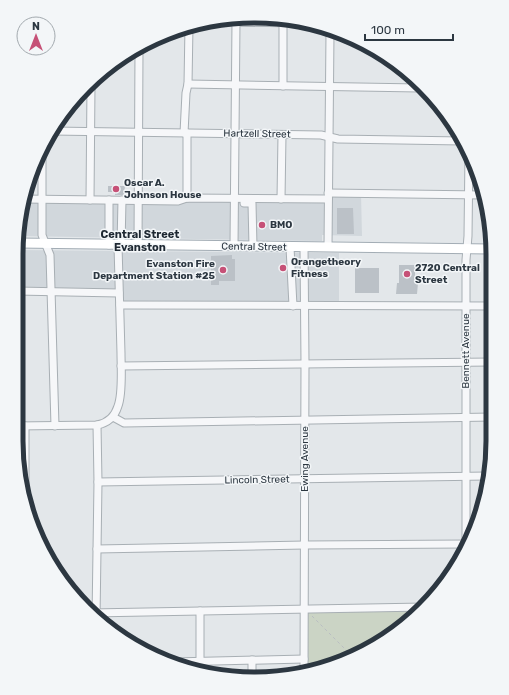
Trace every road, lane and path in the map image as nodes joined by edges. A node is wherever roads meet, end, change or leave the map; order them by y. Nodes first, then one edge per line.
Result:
1 (236, 23) edge
2 (284, 25) edge
3 (189, 33) edge
4 (330, 35) edge
5 (139, 54) edge
6 (188, 84) junction
7 (283, 86) junction
8 (329, 86) junction
9 (236, 88) junction
10 (415, 88) edge
11 (91, 91) edge
12 (59, 131) edge
13 (90, 131) junction
14 (139, 132) junction
15 (186, 133) junction
16 (234, 134) junction
17 (282, 135) junction
18 (329, 137) junction
19 (456, 141) edge
20 (42, 164) edge
21 (469, 168) edge
22 (468, 195) junction
23 (478, 195) edge
24 (328, 196) junction
25 (187, 198) junction
26 (30, 199) edge
27 (42, 199) junction
28 (281, 199) junction
29 (90, 200) junction
30 (109, 200) junction
31 (122, 200) junction
32 (139, 201) junction
33 (234, 201) junction
34 (23, 243) edge
35 (45, 244) junction
36 (116, 245) junction
37 (138, 245) junction
38 (234, 246) junction
39 (253, 246) junction
40 (290, 247) junction
41 (304, 247) junction
42 (328, 247) junction
43 (467, 249) junction
44 (486, 249) edge
45 (292, 275) junction
46 (304, 276) junction
47 (23, 291) edge
48 (51, 292) junction
49 (119, 293) junction
50 (120, 305) junction
51 (293, 306) junction
52 (305, 306) junction
53 (466, 306) junction
54 (486, 306) edge
55 (466, 362) junction
56 (486, 362) edge
57 (305, 363) junction
58 (121, 366) junction
59 (113, 417) junction
60 (486, 417) edge
61 (466, 418) junction
62 (305, 421) junction
63 (97, 425) junction
64 (25, 426) joint
65 (55, 426) junction
66 (25, 471) edge
67 (466, 476) junction
68 (483, 476) edge
69 (305, 479) junction
70 (98, 482) junction
71 (466, 534) edge
72 (305, 545) junction
73 (460, 547) edge
74 (97, 549) junction
75 (416, 606) edge
76 (95, 608) edge
77 (304, 609) junction
78 (200, 611) junction
79 (102, 615) edge
80 (347, 652) edge
81 (304, 659) junction
82 (252, 660) junction
83 (200, 661) junction
84 (186, 662) edge
85 (200, 665) edge
86 (304, 667) edge
87 (252, 672) edge

1 - 9 street
2 - 7 street
3 - 6 street
4 - 8 street
5 - 14 street
6 - 9 street
6 - 15 street
7 - 8 street
7 - 9 street
8 - 10 street
8 - 18 street
9 - 16 street
11 - 13 street
12 - 13 street, Hartzell Street
13 - 14 street, Hartzell Street
13 - 29 street
14 - 15 street, Hartzell Street
14 - 32 street
15 - 16 street, Hartzell Street
15 - 25 street
16 - 17 street, Hartzell Street
16 - 33 street
17 - 18 street, Hartzell Street
17 - 28 street
18 - 19 street, Hartzell Street
18 - 24 street
20 - 27 street
21 - 22 street, Bennett Avenue
22 - 23 street
22 - 24 street
22 - 43 street, Bennett Avenue
24 - 28 street
24 - 42 street
25 - 32 street
25 - 33 street
26 - 27 street
27 - 29 street
27 - 35 street
28 - 33 street
29 - 30 street
30 - 31 street
30 - 36 street
31 - 32 street
31 - 36 street
32 - 37 street
33 - 38 street
33 - 39 street
34 - 35 main road, Central Street
35 - 36 main road, Central Street
35 - 48 street
36 - 37 main road, Central Street
36 - 49 street
37 - 38 main road, Central Street
38 - 39 main road, Central Street
39 - 40 main road, Central Street
40 - 41 main road, Central Street
40 - 45 street
41 - 42 main road, Central Street
41 - 46 street, Ewing Avenue
42 - 43 main road, Central Street
43 - 44 main road, Central Street
43 - 53 street, Bennett Avenue
45 - 46 street
45 - 51 street
46 - 52 street, Ewing Avenue
47 - 48 street
48 - 49 street
48 - 65 street
49 - 50 street
50 - 51 street
50 - 58 street
51 - 52 street
52 - 53 street
52 - 57 street, Ewing Avenue
53 - 54 street
53 - 55 street, Bennett Avenue
55 - 56 street
55 - 57 street
55 - 61 street, Bennett Avenue
57 - 58 street
57 - 62 street, Ewing Avenue
58 - 59 street
59 - 62 street
59 - 63 street
60 - 61 street
61 - 62 street
61 - 67 street, Bennett Avenue
62 - 69 street, Ewing Avenue
63 - 65 street
63 - 70 street
64 - 65 street
64 - 66 street
67 - 68 street, Lincoln Street
67 - 69 street, Lincoln Street
67 - 71 street, Bennett Avenue
69 - 70 street, Lincoln Street
69 - 72 street, Ewing Avenue
70 - 74 street
72 - 73 street
72 - 74 street
72 - 77 street, Ewing Avenue
74 - 76 street
75 - 77 street
77 - 78 street
77 - 80 path
77 - 81 street, Ewing Avenue
78 - 79 street
78 - 83 street
81 - 82 street
81 - 86 street, Ewing Avenue
82 - 83 street
82 - 87 street
83 - 84 street
83 - 85 street

